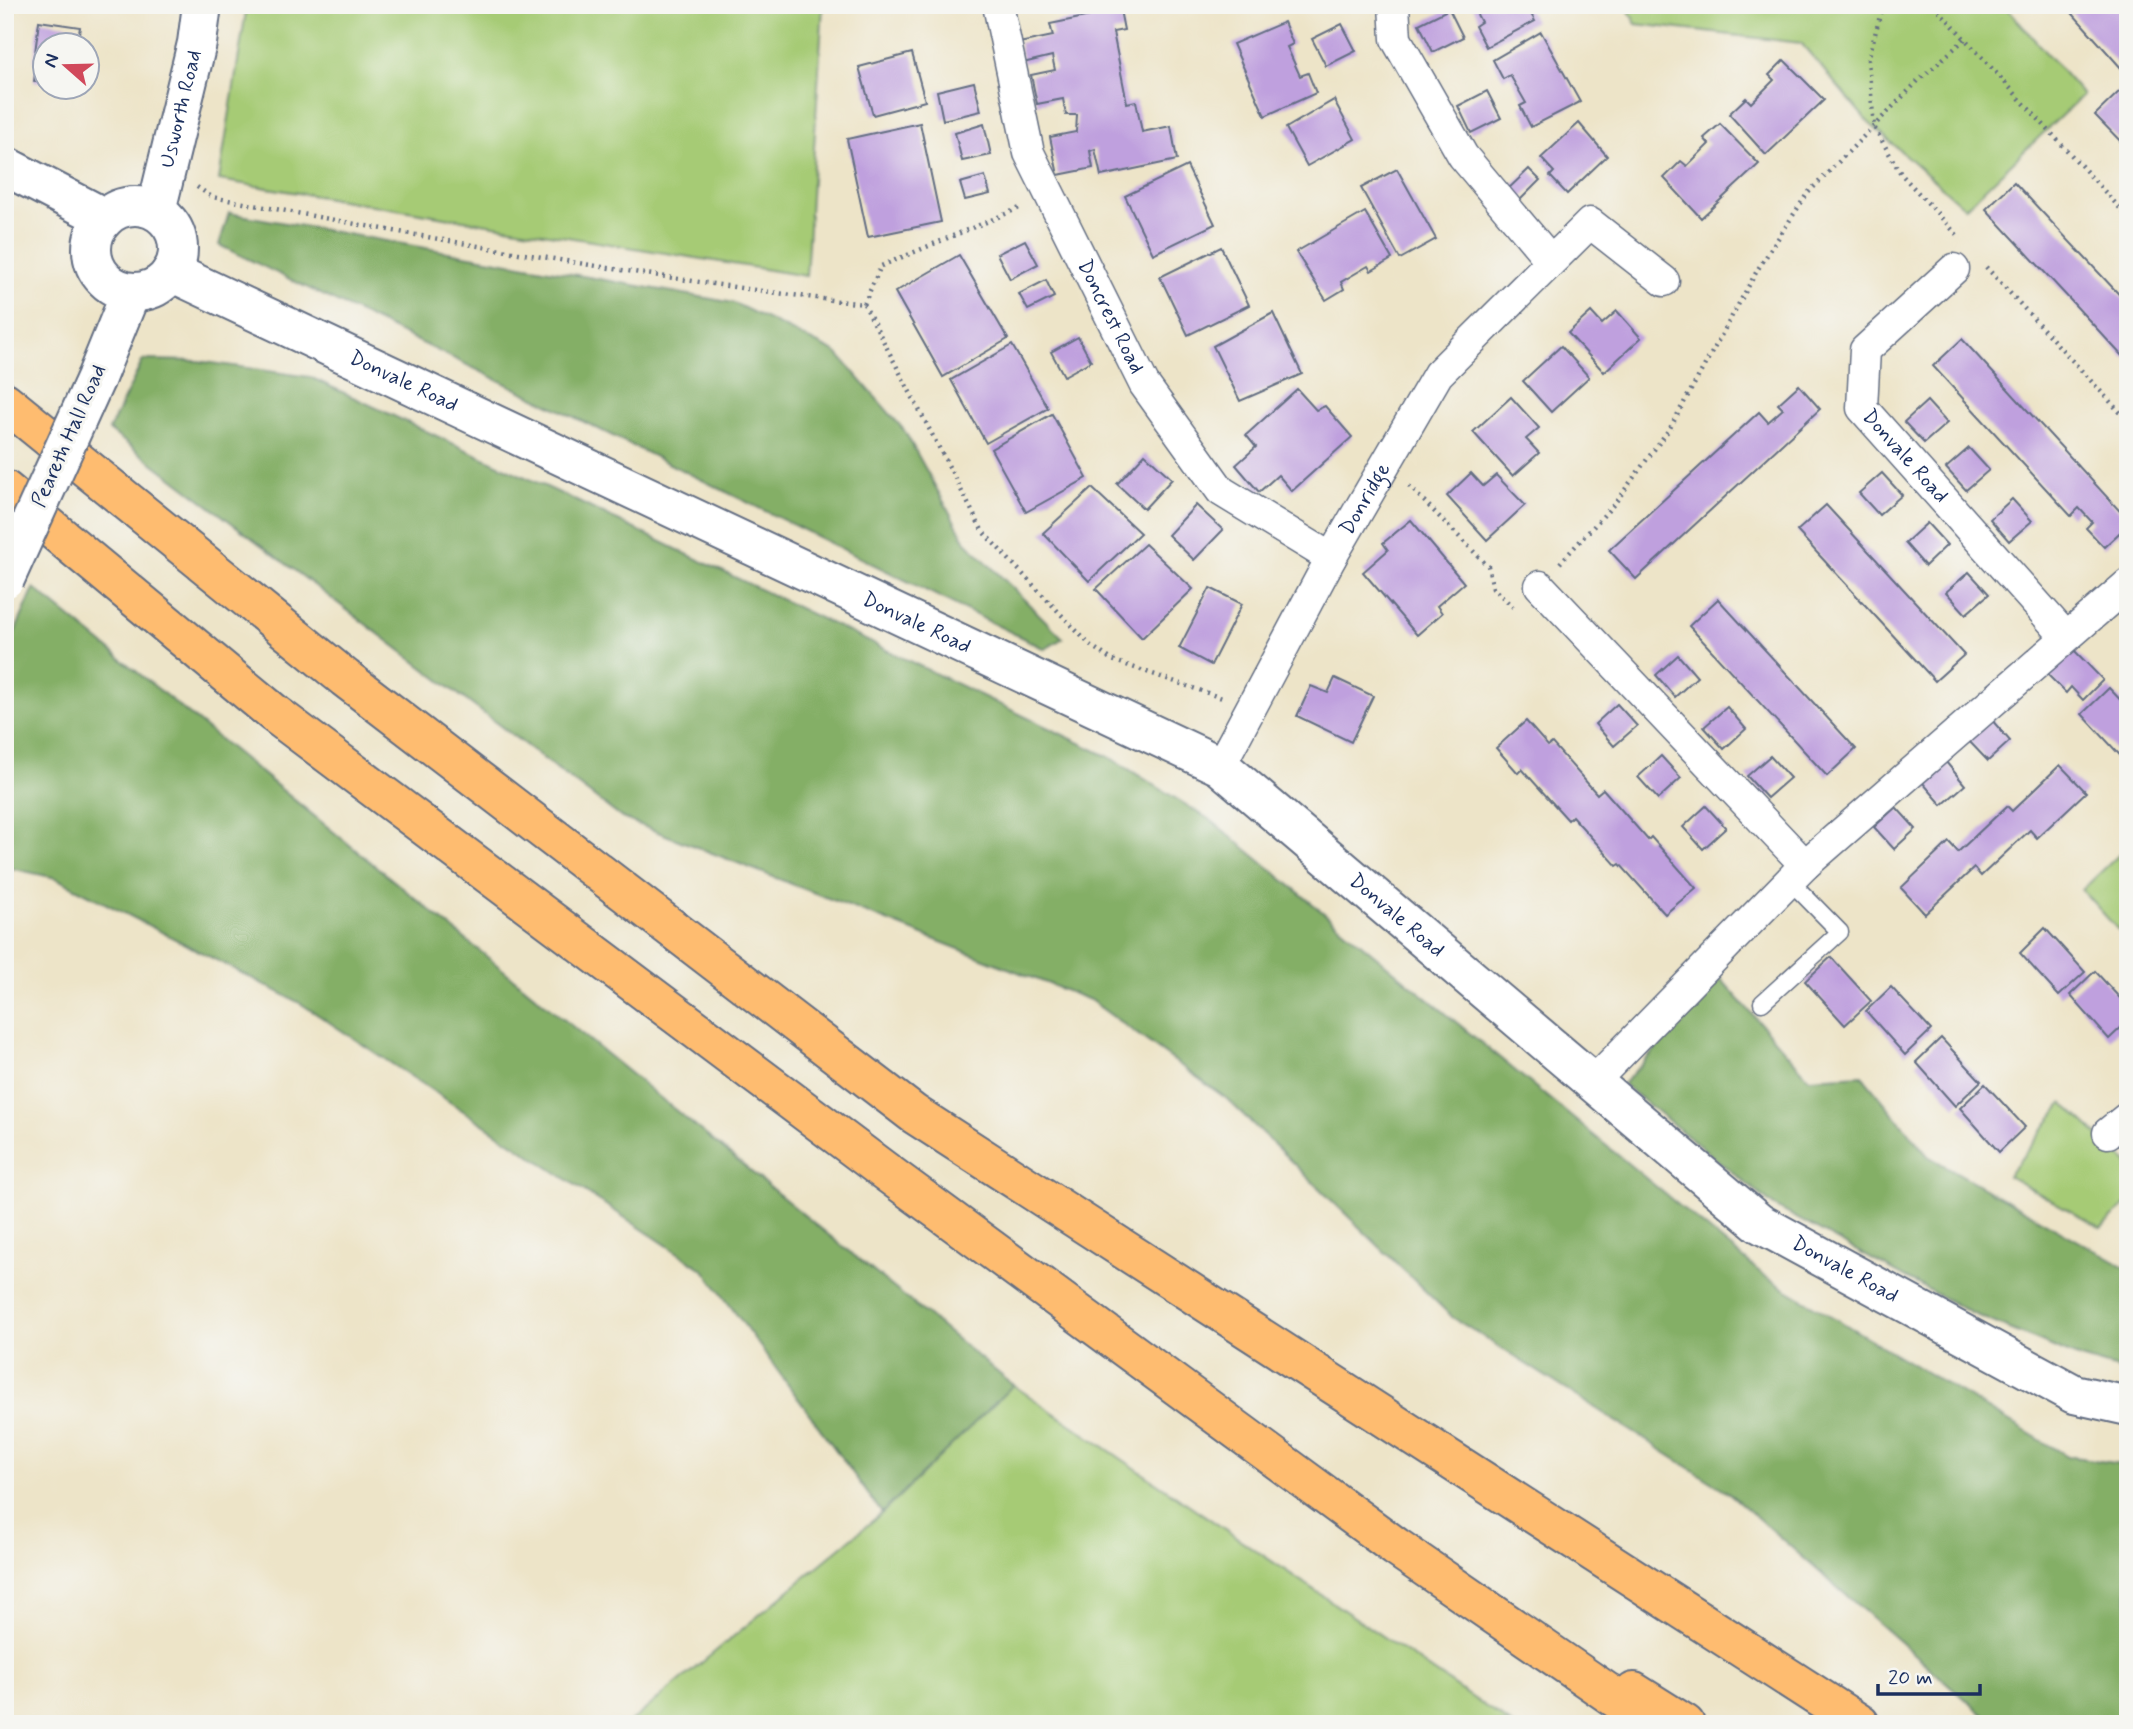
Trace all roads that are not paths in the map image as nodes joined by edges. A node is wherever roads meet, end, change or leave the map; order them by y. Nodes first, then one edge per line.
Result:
1 (202, 5) edge
2 (998, 5) edge
3 (1394, 5) edge
4 (5, 166) edge
5 (156, 211) junction
6 (105, 218) junction
7 (1961, 258) road end
8 (1551, 261) junction
9 (171, 272) junction
10 (1664, 281) dead end
11 (131, 292) junction
12 (5, 402) edge
13 (5, 490) edge
14 (1331, 558) junction
15 (5, 579) edge
16 (2128, 584) edge
17 (1540, 586) road end
18 (2066, 637) junction
19 (1220, 766) junction
20 (1798, 873) junction
21 (1762, 1003) dead end
22 (1593, 1082) junction
23 (2128, 1406) edge
24 (1396, 1547) junction
25 (1859, 1723) edge
26 (1653, 1724) edge
27 (1685, 1724) edge

1 - 5 street, Usworth Road
2 - 14 street, Doncrest Road
3 - 8 street
4 - 6 street
5 - 6 street
5 - 9 street
6 - 11 street
7 - 18 street, Donvale Road
8 - 10 street, Donridge
8 - 14 street, Donridge
9 - 11 street
9 - 19 street, Donvale Road
11 - 15 street, Peareth Hall Road, bridge
12 - 25 highway
13 - 24 highway
14 - 19 street, Donridge
16 - 18 street
17 - 20 street
18 - 20 street
19 - 22 street, Donvale Road
20 - 21 lane
20 - 22 street
22 - 23 street, Donvale Road
24 - 26 highway
24 - 27 highway

